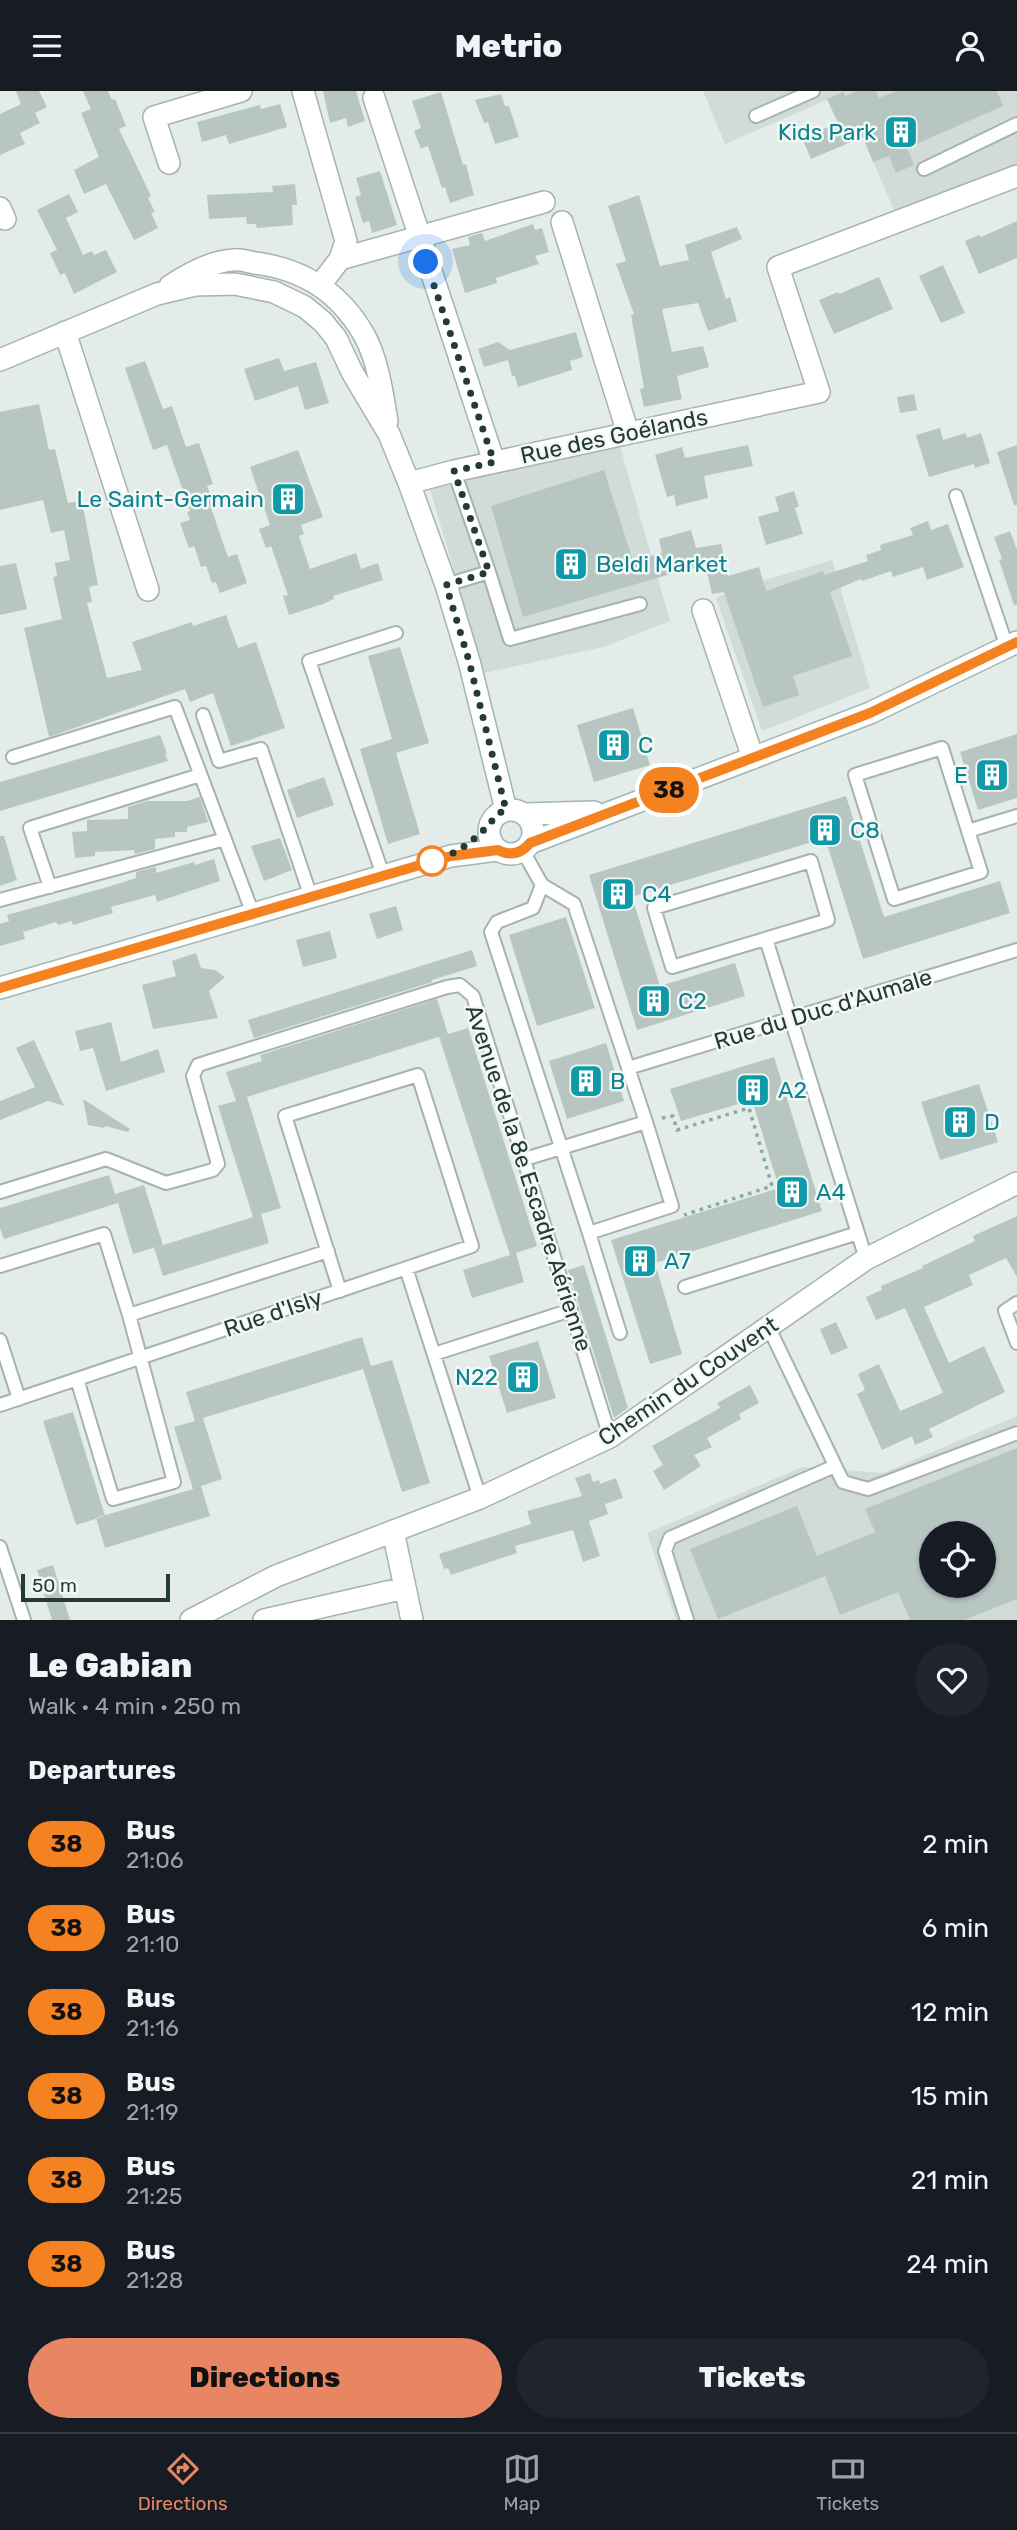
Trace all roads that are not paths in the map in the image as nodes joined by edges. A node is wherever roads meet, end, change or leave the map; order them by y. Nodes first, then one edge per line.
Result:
1 (241, 91) edge
2 (303, 91) edge
3 (813, 91) edge
4 (373, 98) dead end
5 (756, 115) dead end
6 (1017, 124) edge
7 (169, 163) dead end
8 (924, 169) dead end
9 (1017, 176) edge
10 (544, 202) dead end
11 (562, 222) dead end
12 (418, 237) junction
13 (340, 258) junction
14 (321, 284) junction
15 (157, 294) junction
16 (304, 307) junction
17 (65, 332) junction
18 (0, 360) edge
19 (628, 433) junction
20 (389, 434) junction
21 (494, 462) junction
22 (454, 471) junction
23 (409, 483) junction
24 (956, 496) dead end
25 (489, 572) junction
26 (446, 585) junction
27 (148, 590) dead end
28 (640, 604) dead end
29 (703, 610) dead end
30 (396, 633) dead end
31 (1012, 644) edge
32 (203, 715) dead end
33 (13, 757) dead end
34 (753, 758) junction
35 (200, 775) junction
36 (516, 812) junction
37 (614, 812) junction
38 (1017, 816) edge
39 (489, 824) junction
40 (968, 831) junction
41 (225, 839) junction
42 (526, 847) junction
43 (498, 850) junction
44 (451, 856) junction
45 (383, 875) junction
46 (542, 885) junction
47 (50, 887) junction
48 (311, 897) junction
49 (0, 900) edge
50 (253, 915) junction
51 (766, 939) junction
52 (1017, 950) edge
53 (0, 988) edge
54 (791, 1019) junction
55 (628, 1068) junction
56 (646, 1122) junction
57 (560, 1148) junction
58 (525, 1159) junction
59 (1017, 1183) edge
60 (0, 1192) edge
61 (589, 1233) junction
62 (858, 1233) junction
63 (328, 1251) junction
64 (866, 1259) junction
65 (0, 1266) edge
66 (406, 1268) junction
67 (685, 1287) dead end
68 (340, 1291) junction
69 (1017, 1303) edge
70 (572, 1310) junction
71 (129, 1315) junction
72 (769, 1328) junction
73 (620, 1333) dead end
74 (0, 1340) edge
75 (1017, 1343) edge
76 (434, 1354) junction
77 (141, 1357) junction
78 (76, 1379) junction
79 (19, 1399) junction
80 (0, 1405) edge
81 (1017, 1433) edge
82 (610, 1437) junction
83 (835, 1466) junction
84 (480, 1498) junction
85 (393, 1531) junction
86 (0, 1547) edge
87 (405, 1588) junction
88 (24, 1620) edge
89 (191, 1620) edge
90 (264, 1620) edge
91 (412, 1620) edge
92 (687, 1620) edge

1 - 7 street
2 - 13 street
3 - 5 lane
4 - 12 street
6 - 8 lane
9 - 19 street, Rue des Goélands
10 - 12 street
11 - 19 street
12 - 13 street
12 - 21 street
13 - 14 street
14 - 15 street
14 - 16 lane
14 - 20 street
15 - 16 street
15 - 17 street
16 - 20 street
17 - 18 street
17 - 27 street
19 - 21 street, Rue des Goélands
20 - 23 street
21 - 22 street, Rue des Goélands
22 - 23 street, Rue des Goélands
22 - 25 lane
23 - 26 street
24 - 31 lane
25 - 26 lane
25 - 28 lane
26 - 36 street
29 - 34 street
30 - 45 lane
31 - 34 street
32 - 48 lane
33 - 35 lane
34 - 37 street
35 - 41 lane
35 - 47 lane
36 - 37 street
36 - 39 street
36 - 42 street
37 - 42 street
38 - 40 lane
39 - 43 street
39 - 44 street
40 - 40 lane
41 - 47 lane
41 - 50 lane
42 - 43 street
42 - 46 lane
43 - 44 street
44 - 45 street
45 - 48 street
46 - 55 lane
46 - 57 lane
47 - 49 lane
48 - 50 street
50 - 53 street
51 - 51 lane
51 - 54 lane
52 - 54 lane, Rue du Duc d'Aumale
54 - 55 lane, Rue du Duc d'Aumale
54 - 62 lane
55 - 56 lane
56 - 57 lane
56 - 61 lane
57 - 58 lane
57 - 61 lane
58 - 60 lane, Avenue de la 8e Escadre Aérienne
58 - 70 lane, Avenue de la 8e Escadre Aérienne
59 - 64 street, Chemin du Couvent
61 - 73 lane
62 - 64 lane
62 - 67 lane
63 - 66 lane, Rue d'Isly
63 - 68 lane
63 - 71 lane
64 - 72 street, Chemin du Couvent
65 - 71 lane
66 - 68 lane, Rue d'Isly
66 - 76 lane
68 - 77 lane, Rue d'Isly
69 - 75 lane
70 - 76 lane
70 - 82 lane, Avenue de la 8e Escadre Aérienne
71 - 77 lane
72 - 82 street, Chemin du Couvent
72 - 83 lane
74 - 79 lane
76 - 84 lane
77 - 78 lane, Rue d'Isly
77 - 78 lane
78 - 79 lane, Rue d'Isly
79 - 80 lane, Rue d'Isly
81 - 83 lane
82 - 84 street, Chemin du Couvent
83 - 92 lane
84 - 85 street, Chemin du Couvent
85 - 87 street
85 - 89 street, Chemin du Couvent
86 - 88 lane
87 - 90 street
87 - 91 street

